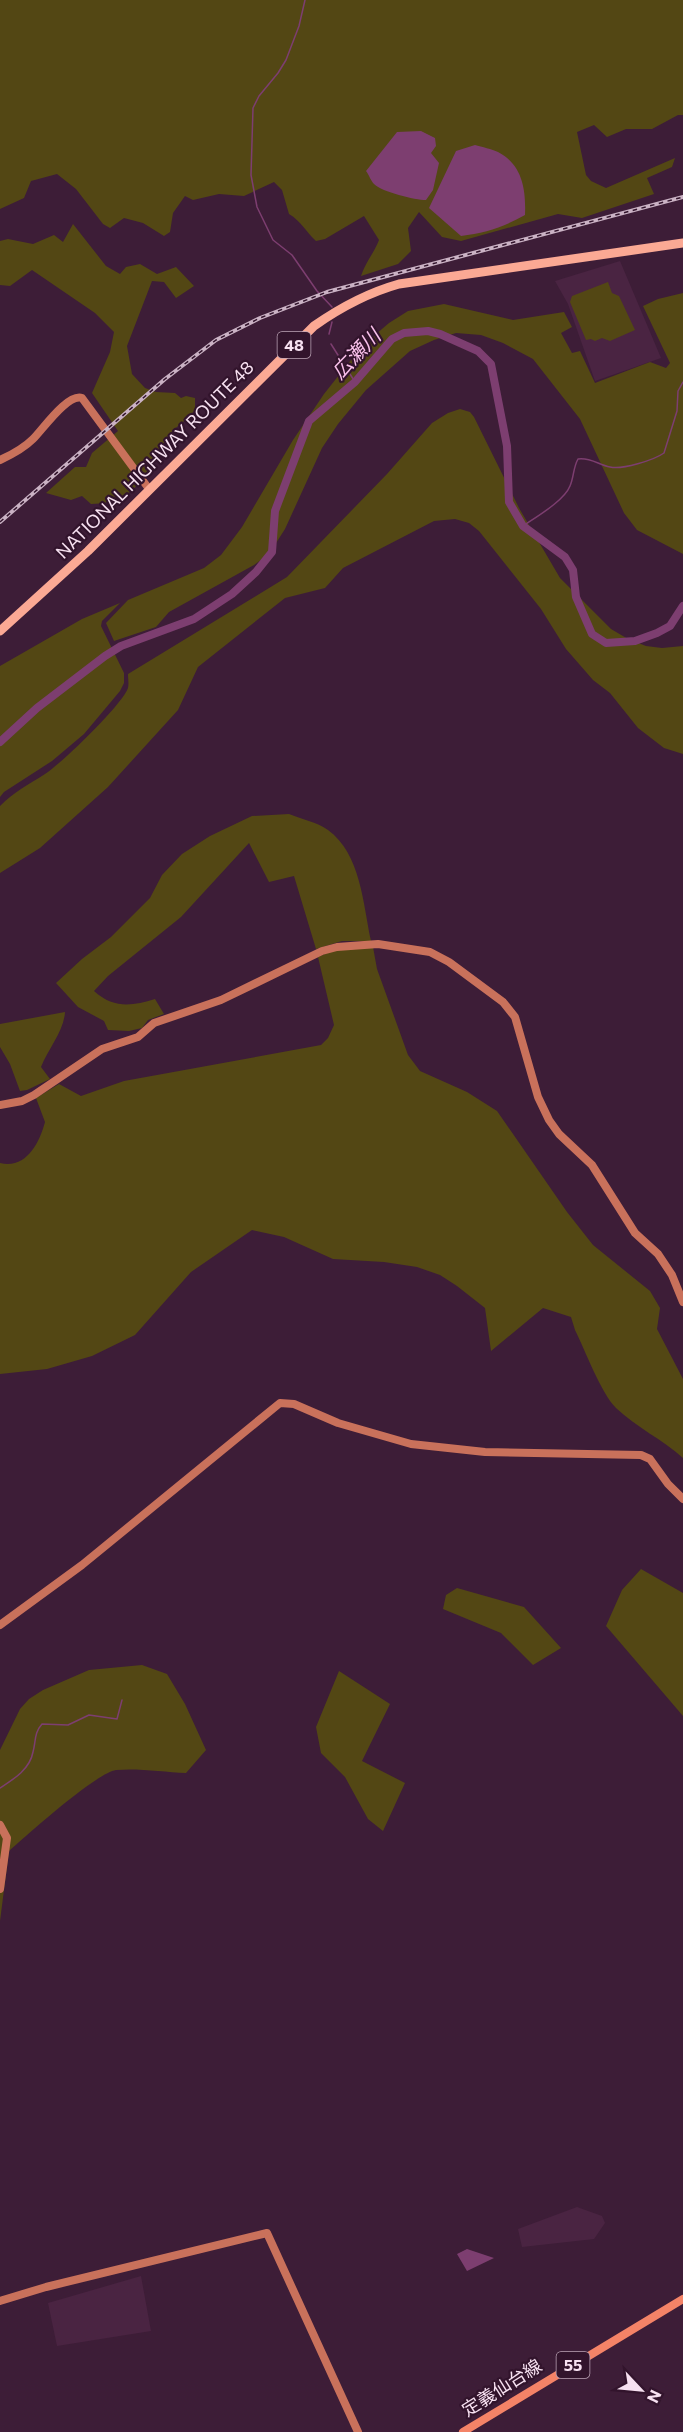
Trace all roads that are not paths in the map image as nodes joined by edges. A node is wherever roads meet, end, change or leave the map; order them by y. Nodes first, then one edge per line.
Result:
1 (683, 243) edge
2 (0, 460) edge
3 (149, 489) junction
4 (0, 631) edge
5 (0, 1105) edge
6 (683, 1302) edge
7 (683, 1499) edge
8 (0, 1625) edge
9 (0, 1825) edge
10 (0, 1889) edge
11 (683, 2299) edge
12 (0, 2301) edge
13 (358, 2432) edge
14 (463, 2432) edge

1 - 3 highway, NATIONAL HIGHWAY ROUTE 48 / 48
2 - 3 street
3 - 4 highway, NATIONAL HIGHWAY ROUTE 48 / 48
5 - 6 street
7 - 8 street
9 - 10 street
11 - 14 main road, 定義仙台線 / 55
12 - 13 street

